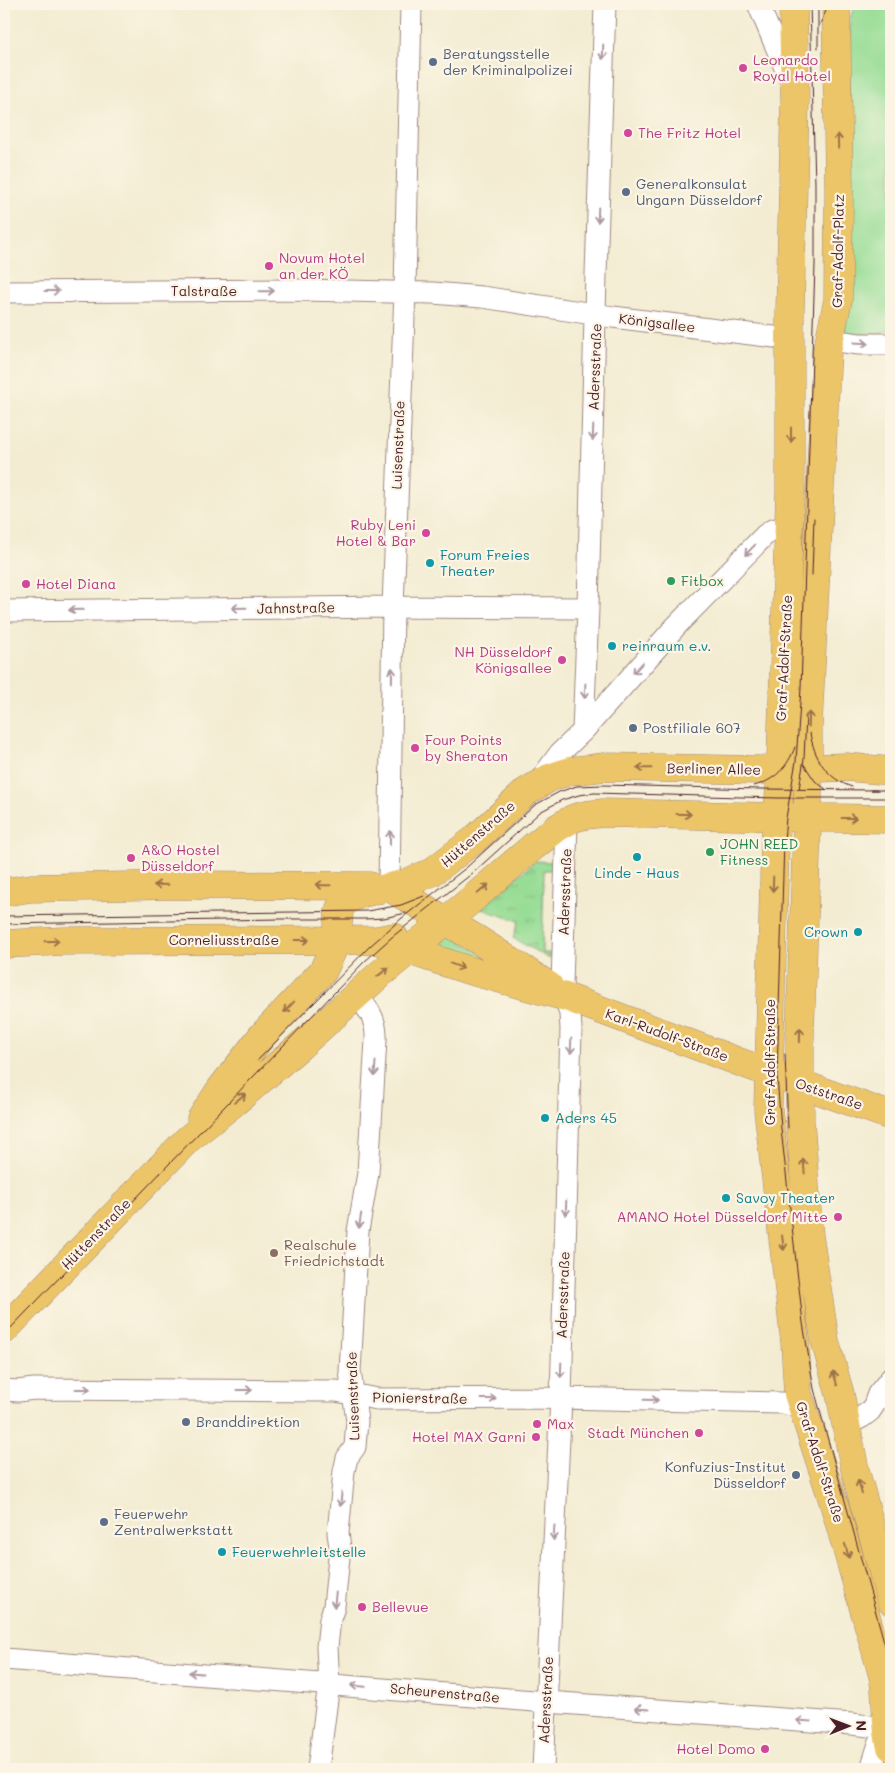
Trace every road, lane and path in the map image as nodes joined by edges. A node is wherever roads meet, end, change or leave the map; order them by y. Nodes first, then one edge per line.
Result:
1 (412, 4) edge
2 (605, 4) edge
3 (758, 4) edge
4 (793, 4) edge
5 (836, 4) edge
6 (796, 100) junction
7 (794, 172) junction
8 (405, 291) junction
9 (4, 292) edge
10 (596, 314) junction
11 (790, 339) junction
12 (830, 340) junction
13 (891, 344) edge
14 (826, 369) junction
15 (789, 532) junction
16 (816, 573) junction
17 (393, 607) junction
18 (588, 608) junction
19 (4, 611) edge
20 (583, 731) junction
21 (808, 768) junction
22 (780, 770) junction
23 (891, 771) edge
24 (538, 783) junction
25 (777, 818) junction
26 (808, 818) junction
27 (891, 818) edge
28 (567, 822) junction
29 (4, 878) edge
30 (389, 886) junction
31 (31, 888) junction
32 (4, 892) edge
33 (444, 922) junction
34 (336, 940) junction
35 (377, 940) junction
36 (4, 944) edge
37 (411, 950) junction
38 (357, 995) junction
39 (566, 997) junction
40 (768, 1073) junction
41 (800, 1084) junction
42 (891, 1116) edge
43 (188, 1138) junction
44 (5, 1327) edge
45 (4, 1390) edge
46 (887, 1392) edge
47 (353, 1394) junction
48 (560, 1398) junction
49 (804, 1414) junction
50 (845, 1426) junction
51 (891, 1601) edge
52 (4, 1659) edge
53 (329, 1684) junction
54 (547, 1702) junction
55 (890, 1734) edge
56 (318, 1769) edge
57 (542, 1769) edge
58 (871, 1769) edge

1 - 8 street, Luisenstraße
2 -> 10 street, Adersstraße
3 - 6 street
4 - 6 main road
12 -> 5 main road, Graf-Adolf-Platz
6 - 7 main road
7 - 11 main road
7 - 12 main road
9 -> 8 street, Talstraße
8 - 10 street, Königsallee
8 - 17 street, Luisenstraße
10 - 11 street, Königsallee
10 -> 18 street, Adersstraße
11 - 14 main road
11 -> 15 main road, Graf-Adolf-Straße
12 -> 13 street
12 - 14 main road, Graf-Adolf-Straße
14 - 16 main road, Graf-Adolf-Straße
15 - 16 main road, Graf-Adolf-Straße
15 -> 20 street, Hüttenstraße
15 - 22 main road, Graf-Adolf-Straße
21 -> 16 main road, Graf-Adolf-Straße
17 - 18 street, Jahnstraße
17 -> 19 street, Jahnstraße
30 -> 17 street, Luisenstraße
18 -> 20 street, Adersstraße
20 - 24 street, Hüttenstraße
21 - 22 main road, Berliner Allee
21 - 23 main road, Berliner Allee
21 - 26 main road, Graf-Adolf-Straße
22 -> 24 main road, Berliner Allee
22 - 25 main road, Graf-Adolf-Straße
24 - 30 main road, Hüttenstraße
25 - 26 main road
28 -> 25 main road
25 -> 40 main road, Graf-Adolf-Straße
26 -> 27 main road
41 -> 26 main road, Graf-Adolf-Straße
33 -> 28 main road, Hüttenstraße
28 - 39 street, Adersstraße
29 - 31 main road
30 -> 31 main road
30 - 33 main road, Karl-Rudolf-Straße
30 - 34 main road, Hüttenstraße
31 - 32 main road
33 - 35 main road, Corneliusstraße
33 - 37 main road, Hüttenstraße
33 - 39 main road, Karl-Rudolf-Straße
34 - 35 main road, Corneliusstraße
36 -> 34 main road, Corneliusstraße
34 -> 43 main road, Hüttenstraße
35 - 37 main road, Karl-Rudolf-Straße
38 -> 37 main road, Hüttenstraße
37 -> 39 main road, Karl-Rudolf-Straße
43 -> 38 main road, Hüttenstraße
38 -> 47 street, Luisenstraße
39 - 40 main road, Karl-Rudolf-Straße
39 -> 48 street, Adersstraße
40 - 41 main road, Oststraße
40 -> 49 main road, Graf-Adolf-Straße
41 - 42 main road, Oststraße
50 -> 41 main road, Graf-Adolf-Straße
43 - 44 main road, Hüttenstraße
45 -> 47 street, Pionierstraße
46 - 50 street
47 -> 48 street, Pionierstraße
47 -> 53 street, Luisenstraße
48 -> 49 street, Pionierstraße
48 -> 54 street, Adersstraße
49 -> 55 main road, Graf-Adolf-Straße
51 -> 50 main road, Graf-Adolf-Straße
53 -> 52 street, Scheurenstraße
54 -> 53 street, Scheurenstraße
53 - 56 street, Luisenstraße
55 -> 54 street, Scheurenstraße
54 - 57 street, Adersstraße
55 - 58 street, Graf-Adolf-Straße

